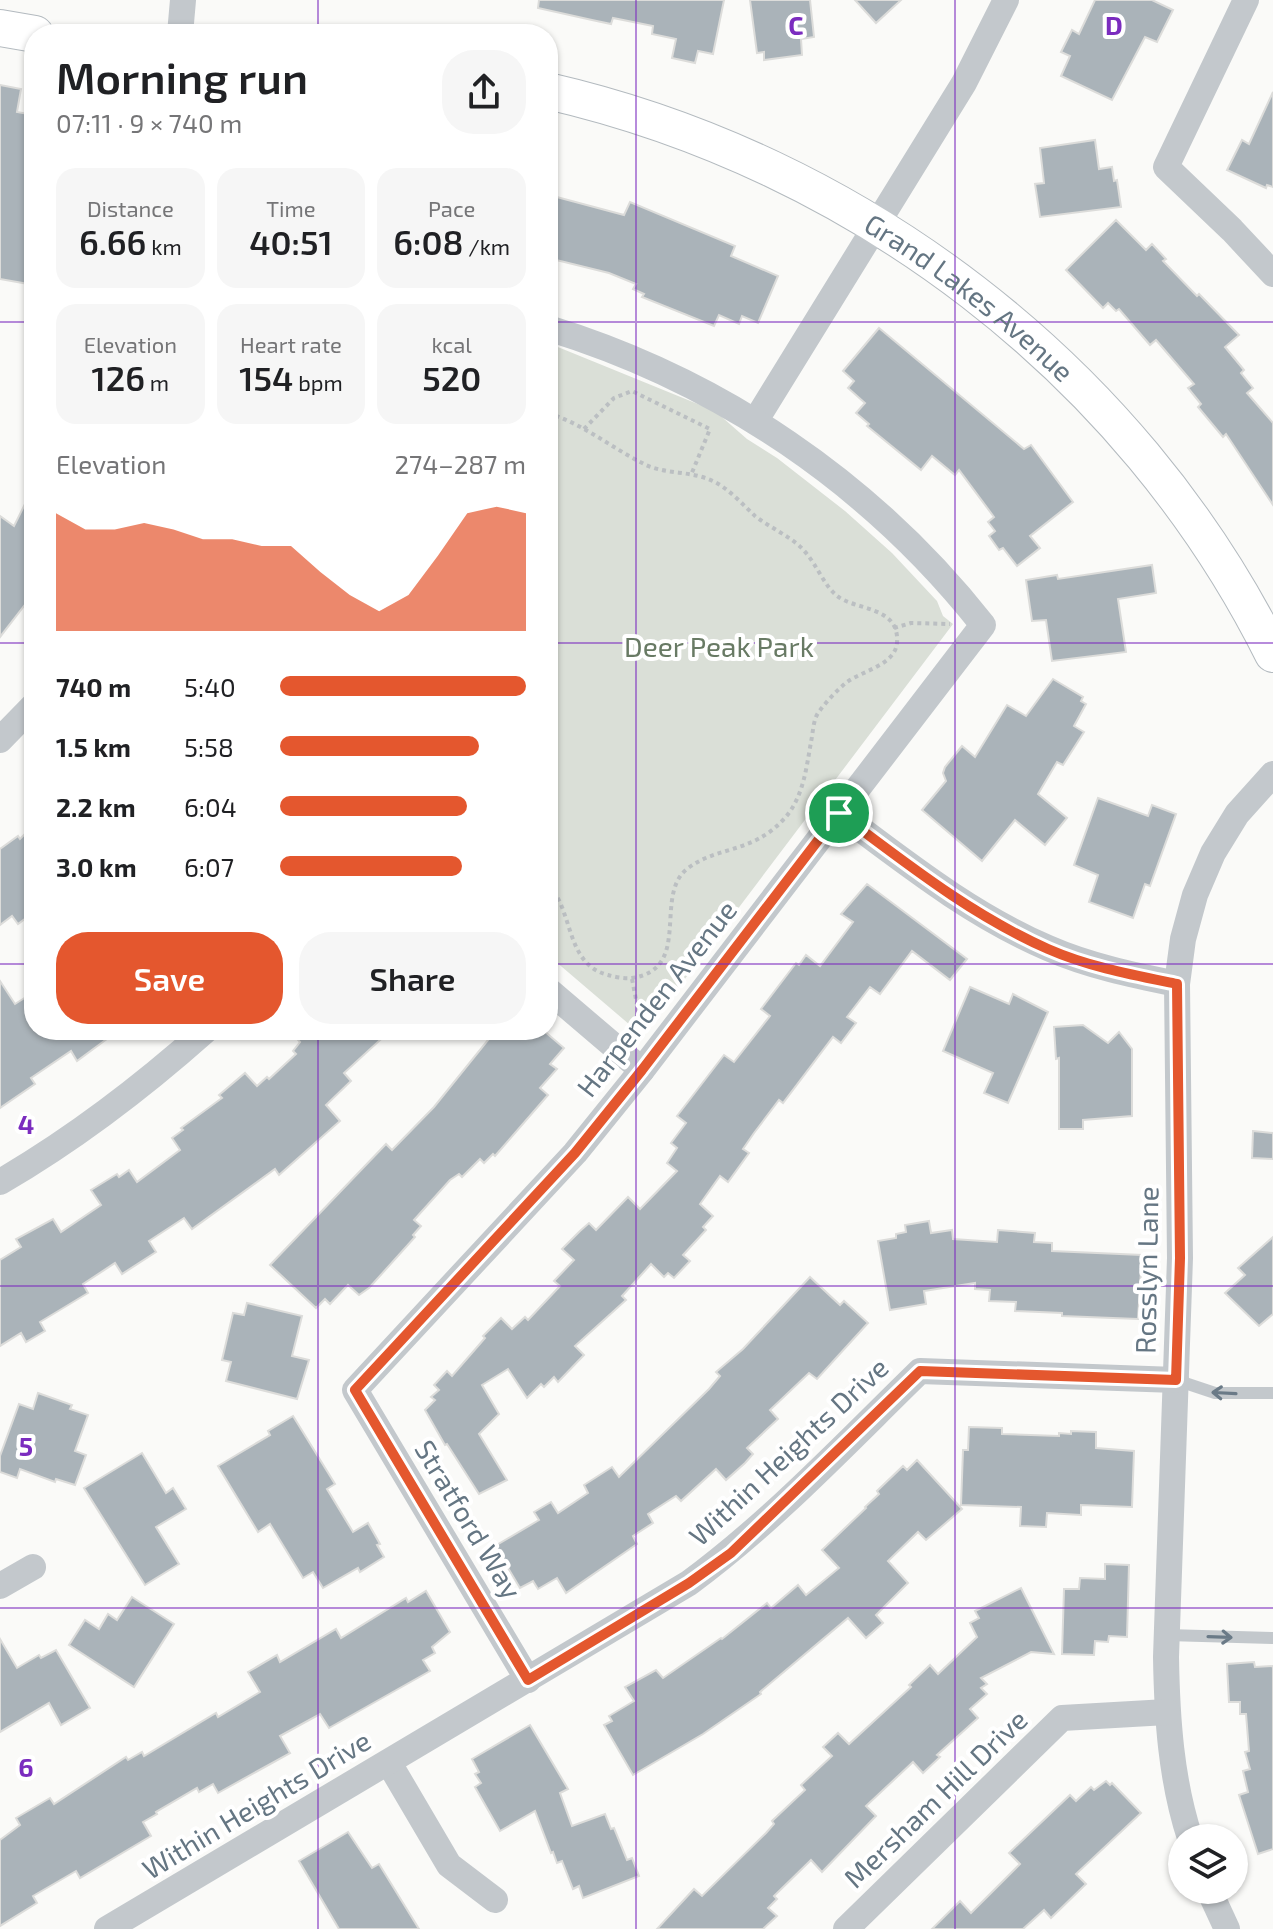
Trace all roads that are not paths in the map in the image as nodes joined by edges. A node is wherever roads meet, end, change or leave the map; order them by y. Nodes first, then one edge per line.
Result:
1 (183, 0) edge
2 (1006, 0) edge
3 (1246, 0) edge
4 (181, 24) edge
5 (0, 28) edge
6 (24, 32) edge
7 (558, 94) edge
8 (877, 226) junction
9 (1273, 274) edge
10 (558, 331) edge
11 (756, 420) junction
12 (1273, 654) edge
13 (24, 715) edge
14 (0, 740) edge
15 (1273, 774) edge
16 (839, 813) junction
17 (1177, 984) junction
18 (558, 999) edge
19 (195, 1040) edge
20 (642, 1070) junction
21 (0, 1182) edge
22 (1176, 1380) junction
23 (355, 1390) joint
24 (1273, 1393) edge
25 (33, 1567) dead end
26 (0, 1586) edge
27 (1167, 1635) junction
28 (1273, 1638) edge
29 (528, 1680) junction
30 (1167, 1712) junction
31 (389, 1763) junction
32 (1187, 1824) edge
33 (495, 1900) dead end
34 (1215, 1904) edge
35 (107, 1929) edge
36 (846, 1929) edge
37 (1227, 1929) edge

1 - 4 street
2 - 8 street
3 - 9 street
5 - 6 street
7 - 8 street, Grand Lakes Avenue
8 - 11 street
8 - 12 street, Grand Lakes Avenue
10 - 11 street
11 - 16 street, Harpenden Avenue
13 - 14 street
15 - 17 street, Rosslyn Lane
16 - 17 street
16 - 20 street, Harpenden Avenue
17 - 22 street, Rosslyn Lane
18 - 20 street
19 - 21 street
20 - 23 street, Harpenden Avenue
24 -> 22 lane
22 - 27 street, Rosslyn Lane
22 - 29 street, Within Heights Drive
23 - 29 street, Stratford Way
25 - 26 street
27 -> 28 lane
27 - 30 street, Rosslyn Lane
29 - 31 street, Within Heights Drive
30 - 32 street, Rosslyn Lane
30 - 36 street, Mersham Hill Drive
31 - 33 street
31 - 35 street, Within Heights Drive
34 - 37 street

